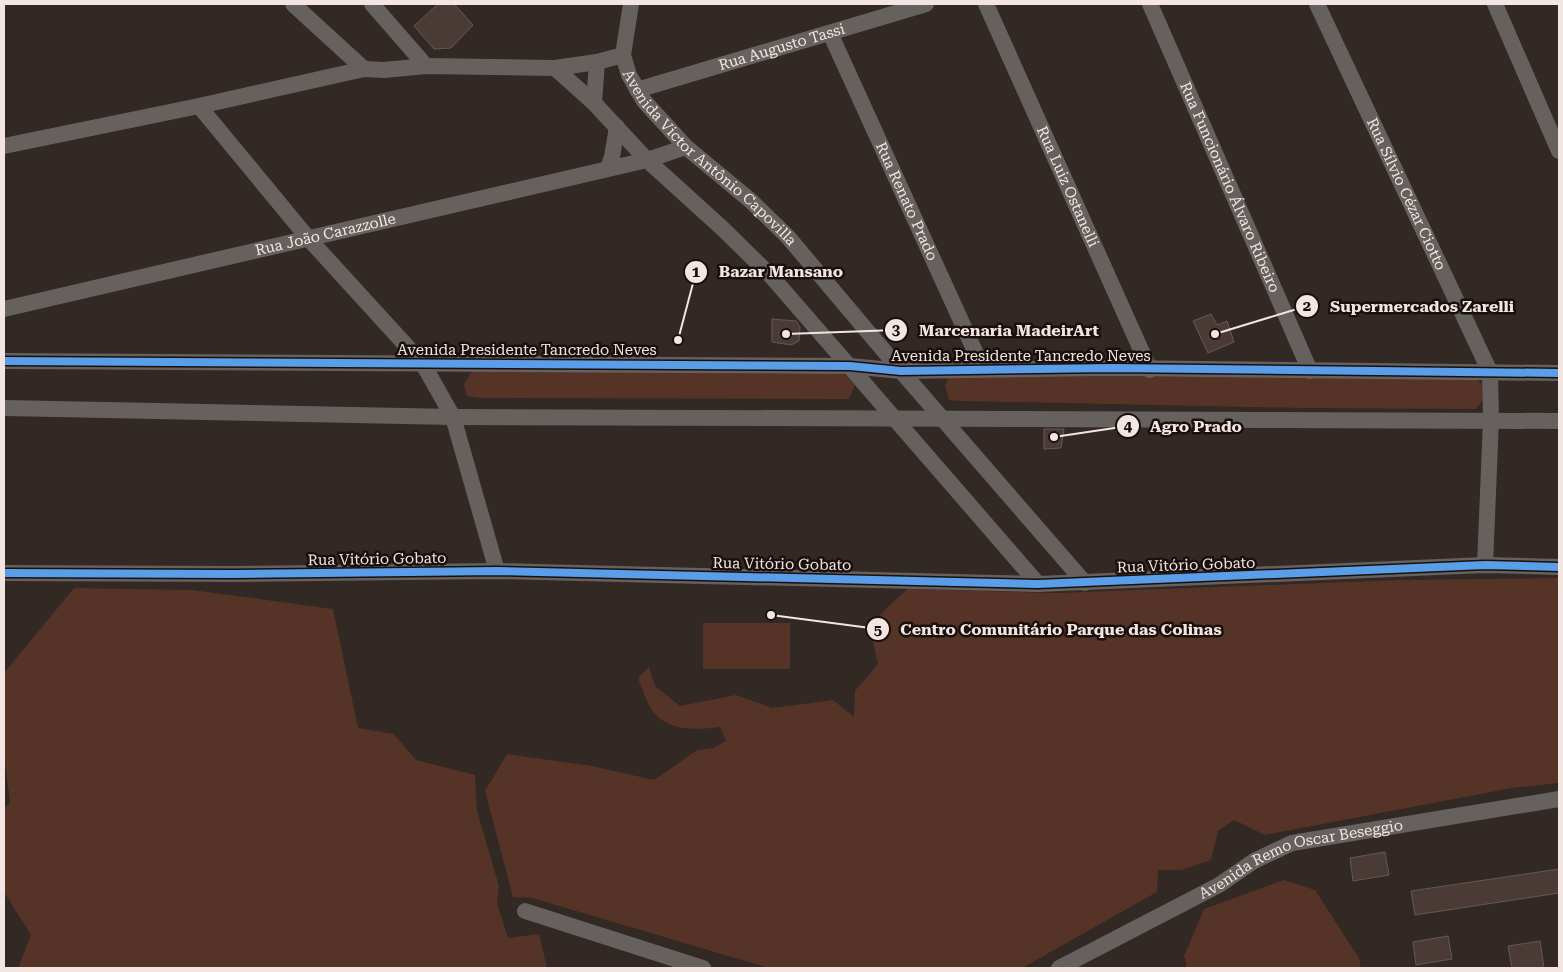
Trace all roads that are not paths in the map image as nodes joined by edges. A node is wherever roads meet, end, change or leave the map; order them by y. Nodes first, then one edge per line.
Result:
1 (293, 4) edge
2 (372, 4) edge
3 (631, 4) edge
4 (926, 4) edge
5 (986, 4) edge
6 (1150, 4) edge
7 (1317, 4) edge
8 (1495, 4) edge
9 (830, 33) junction
10 (623, 56) junction
11 (597, 62) junction
12 (426, 66) junction
13 (555, 68) junction
14 (364, 69) junction
15 (636, 90) junction
16 (594, 103) junction
17 (199, 106) junction
18 (617, 128) junction
19 (4, 146) edge
20 (686, 147) junction
21 (1559, 151) edge
22 (647, 160) junction
23 (608, 168) junction
24 (308, 238) junction
25 (4, 309) edge
26 (4, 361) edge
27 (424, 364) junction
28 (850, 366) junction
29 (983, 369) junction
30 (1150, 370) junction
31 (901, 371) junction
32 (1310, 371) junction
33 (1490, 372) junction
34 (1559, 373) edge
35 (4, 408) edge
36 (453, 417) junction
37 (893, 419) junction
38 (944, 420) junction
39 (1491, 420) junction
40 (1559, 421) edge
41 (1485, 566) junction
42 (1559, 567) edge
43 (498, 571) junction
44 (4, 573) edge
45 (1085, 583) junction
46 (1038, 584) junction
47 (1559, 799) edge
48 (525, 911) dead end
49 (703, 968) edge
50 (1059, 968) edge

1 - 14 street
2 - 12 street
3 - 10 street
4 - 9 street, Rua Augusto Tassi
5 - 30 street, Rua Luiz Ostanelli
6 - 32 street, Rua Funcionário Álvaro Ribeiro
7 - 33 street, Rua Sílvio Cézar Ciotto
8 - 21 street
9 - 15 street, Rua Augusto Tassi
9 - 29 street, Rua Renato Prado
10 - 11 street, Avenida Victor Antônio Capovilla
10 - 15 street, Avenida Victor Antônio Capovilla
11 - 13 street, Avenida Victor Antônio Capovilla
11 - 16 street
12 - 13 street, Avenida Victor Antônio Capovilla
12 - 14 street, Avenida Victor Antônio Capovilla
13 - 16 street
14 - 17 street, Avenida Victor Antônio Capovilla
15 - 20 street, Avenida Victor Antônio Capovilla
16 - 18 street
17 - 19 street, Avenida Victor Antônio Capovilla
17 - 24 street
18 - 22 street
18 - 23 street
20 - 22 street, Rua João Carazzolle
20 - 31 street, Avenida Victor Antônio Capovilla
22 - 23 street, Rua João Carazzolle
22 - 28 street
23 - 24 street, Rua João Carazzolle
24 - 25 street, Rua João Carazzolle
24 - 27 street
26 - 27 street, Avenida Presidente Tancredo Neves
27 - 28 street, Avenida Presidente Tancredo Neves
27 - 36 street
28 - 31 street, Avenida Presidente Tancredo Neves
28 - 37 street
29 - 30 street, Avenida Presidente Tancredo Neves
29 - 31 street, Avenida Presidente Tancredo Neves
30 - 32 street, Avenida Presidente Tancredo Neves
31 - 38 street, Avenida Victor Antônio Capovilla
32 - 33 street, Avenida Presidente Tancredo Neves
33 - 34 street, Avenida Presidente Tancredo Neves
33 - 39 street, Rua Sílvio Cézar Ciotto
35 - 36 street
36 - 37 street
36 - 43 street
37 - 38 street
37 - 46 street
38 - 39 street
38 - 45 street, Avenida Victor Antônio Capovilla
39 - 40 street
39 - 41 street, Rua Sílvio Cézar Ciotto
41 - 42 street, Rua Vitório Gobato
41 - 45 street, Rua Vitório Gobato
43 - 44 street, Rua Vitório Gobato
43 - 46 street, Rua Vitório Gobato
45 - 46 street, Rua Vitório Gobato
47 - 50 street, Avenida Remo Oscar Beseggio
48 - 49 street

